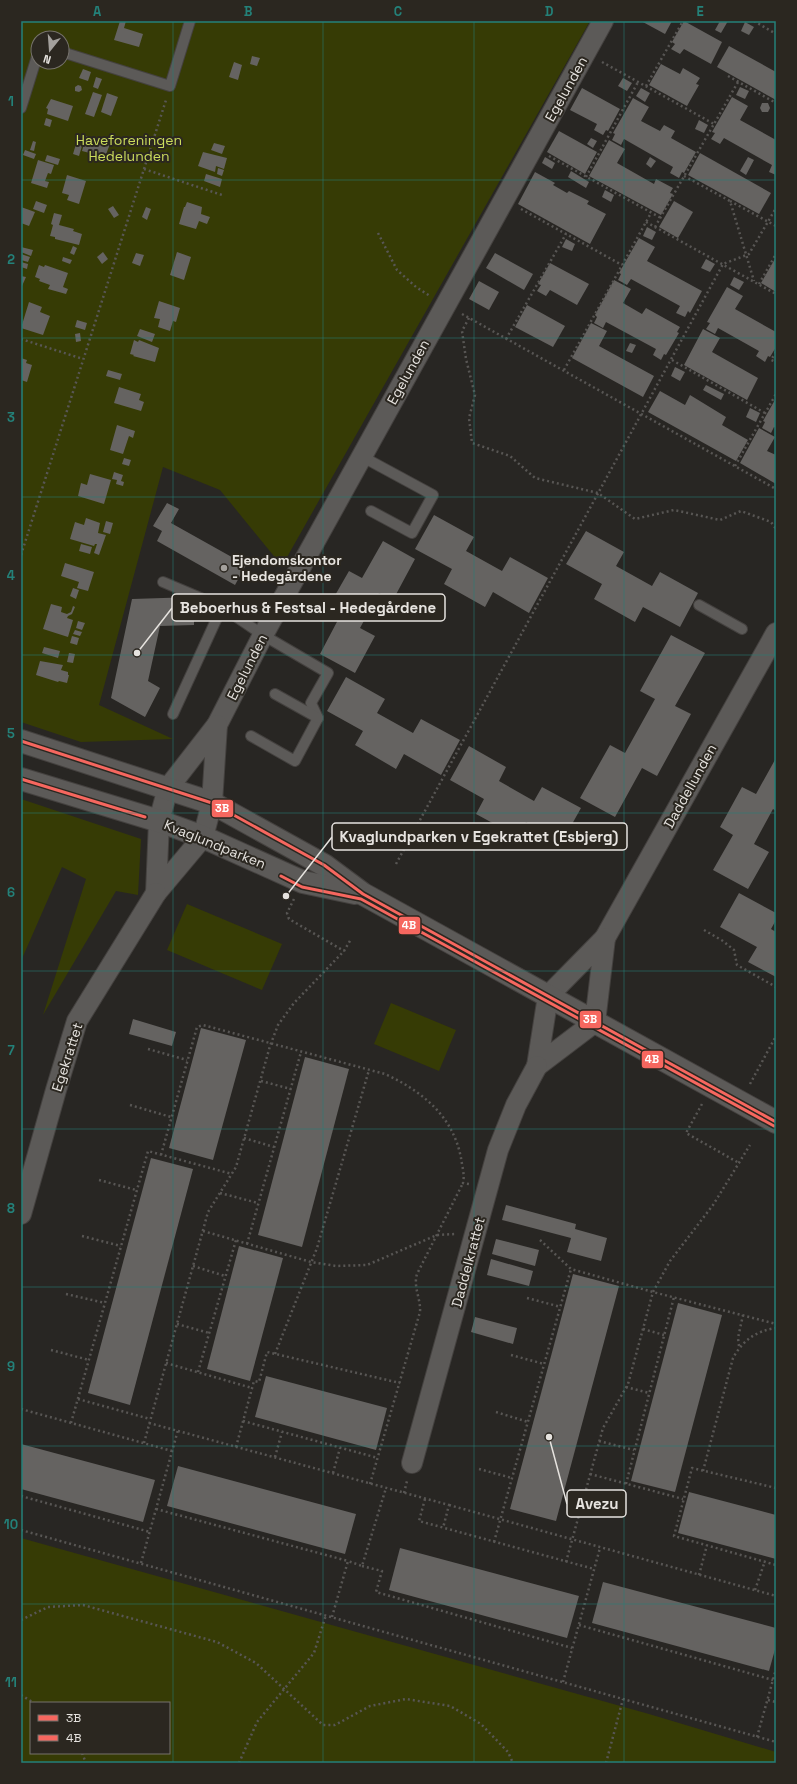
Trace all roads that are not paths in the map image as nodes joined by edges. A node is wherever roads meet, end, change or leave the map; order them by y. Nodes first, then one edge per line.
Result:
1 (190, 21) edge
2 (603, 21) edge
3 (70, 55) edge
4 (33, 70) edge
5 (21, 108) edge
6 (361, 456) junction
7 (371, 511) dead end
8 (163, 582) dead end
9 (699, 605) dead end
10 (222, 607) junction
11 (742, 629) dead end
12 (776, 634) edge
13 (263, 635) junction
14 (275, 694) dead end
15 (173, 714) dead end
16 (318, 718) junction
17 (217, 725) junction
18 (252, 736) dead end
19 (21, 740) edge
20 (21, 779) edge
21 (168, 788) junction
22 (212, 803) junction
23 (159, 821) junction
24 (203, 837) junction
25 (156, 893) junction
26 (362, 894) junction
27 (605, 938) junction
28 (548, 996) junction
29 (595, 1022) junction
30 (537, 1066) junction
31 (776, 1122) edge
32 (21, 1214) edge
33 (412, 1464) dead end

1 - 3 lane
2 - 6 street, Egelunden
4 - 5 lane
6 - 7 lane
6 - 13 street, Egelunden
8 - 10 lane
9 - 11 lane
10 - 13 lane
10 - 15 lane
12 - 27 street, Daddellunden
13 - 16 lane
13 - 17 street, Egelunden
14 - 16 lane
16 - 18 lane
17 - 21 street, Egelunden
17 - 22 street, Egelunden
19 - 21 street, Kvaglundparken
20 - 23 street, Kvaglundparken
21 - 22 street, Kvaglundparken
21 - 23 street, Egelunden
22 - 24 street, Egelunden
22 - 26 street, Kvaglundparken
23 - 24 street, Kvaglundparken
23 - 25 street, Egekrattet
24 - 25 street, Egekrattet
24 - 26 street, Kvaglundparken
25 - 32 street, Egekrattet
26 - 28 street, Kvaglundparken
27 - 28 street, Daddellunden
27 - 29 street, Daddellunden
28 - 29 street, Kvaglundparken
28 - 30 street, Daddelkrattet
29 - 30 street, Daddelkrattet
29 - 31 street, Kvaglundparken
30 - 33 street, Daddelkrattet

